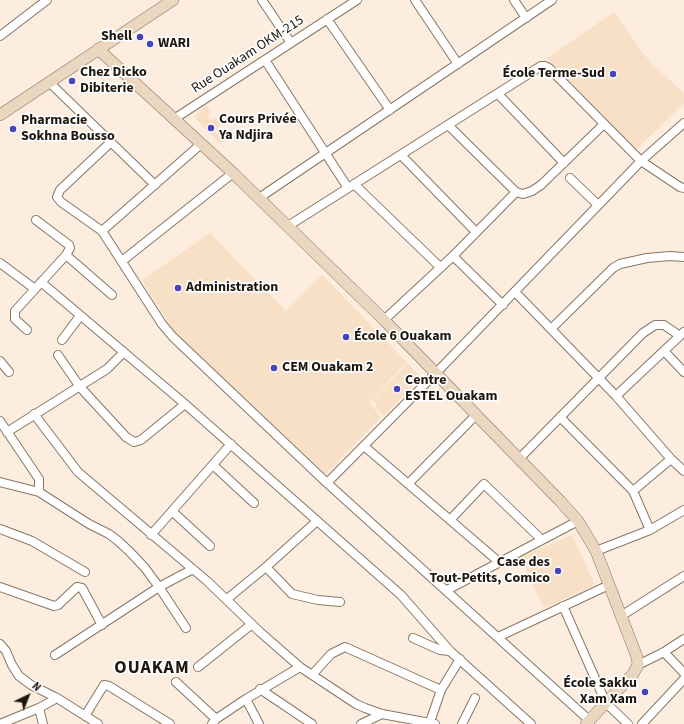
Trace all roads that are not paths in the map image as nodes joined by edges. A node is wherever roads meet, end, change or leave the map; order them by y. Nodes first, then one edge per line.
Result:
1 (47, 0) edge
2 (173, 0) edge
3 (262, 0) edge
4 (357, 0) edge
5 (415, 0) edge
6 (514, 0) edge
7 (552, 0) edge
8 (526, 18) junction
9 (327, 19) junction
10 (0, 36) edge
11 (291, 43) junction
12 (98, 49) junction
13 (265, 60) junction
14 (458, 64) junction
15 (49, 82) junction
16 (498, 94) junction
17 (390, 110) junction
18 (0, 115) edge
19 (174, 119) junction
20 (684, 123) edge
21 (604, 124) junction
22 (448, 125) junction
23 (111, 142) junction
24 (201, 144) junction
25 (326, 153) junction
26 (401, 155) junction
27 (641, 161) junction
28 (564, 163) junction
29 (233, 173) junction
30 (570, 178) dead end
31 (155, 185) junction
32 (351, 186) junction
33 (684, 188) edge
34 (516, 192) junction
35 (259, 198) junction
36 (598, 205) junction
37 (36, 220) dead end
38 (288, 226) junction
39 (102, 231) junction
40 (476, 232) junction
41 (66, 255) junction
42 (453, 256) junction
43 (684, 257) edge
44 (122, 261) junction
45 (0, 263) edge
46 (440, 267) junction
47 (41, 282) junction
48 (35, 289) junction
49 (515, 292) junction
50 (112, 295) dead end
51 (502, 305) junction
52 (80, 316) junction
53 (384, 320) junction
54 (551, 329) junction
55 (27, 330) dead end
56 (682, 334) edge
57 (62, 340) dead end
58 (664, 351) junction
59 (124, 352) junction
60 (58, 355) dead end
61 (0, 361) edge
62 (9, 372) dead end
63 (684, 372) edge
64 (436, 373) junction
65 (598, 378) junction
66 (80, 387) junction
67 (616, 396) junction
68 (185, 404) junction
69 (34, 414) junction
70 (476, 415) junction
71 (560, 417) junction
72 (0, 421) edge
73 (7, 432) junction
74 (231, 444) junction
75 (364, 446) junction
76 (519, 459) junction
77 (671, 460) junction
78 (213, 465) junction
79 (684, 471) edge
80 (0, 482) edge
81 (327, 483) junction
82 (408, 484) junction
83 (633, 491) junction
84 (39, 492) junction
85 (254, 503) dead end
86 (684, 510) edge
87 (172, 511) junction
88 (450, 520) junction
89 (317, 521) junction
90 (578, 522) junction
91 (0, 529) edge
92 (650, 530) junction
93 (151, 535) junction
94 (542, 540) junction
95 (210, 546) dead end
96 (596, 551) junction
97 (499, 562) junction
98 (266, 567) junction
99 (193, 569) junction
100 (85, 572) dead end
101 (684, 576) edge
102 (609, 585) junction
103 (0, 587) edge
104 (159, 587) junction
105 (447, 590) junction
106 (227, 599) junction
107 (340, 602) dead end
108 (563, 606) junction
109 (621, 616) junction
110 (252, 624) junction
111 (102, 625) junction
112 (186, 628) dead end
113 (498, 637) junction
114 (413, 638) dead end
115 (684, 639) edge
116 (0, 644) edge
117 (450, 651) junction
118 (664, 652) junction
119 (55, 655) dead end
120 (460, 659) junction
121 (638, 665) junction
122 (198, 667) dead end
123 (300, 667) junction
124 (684, 673) edge
125 (312, 675) junction
126 (684, 678) edge
127 (176, 682) dead end
128 (260, 689) junction
129 (441, 690) junction
130 (57, 698) junction
131 (475, 698) dead end
132 (246, 699) junction
133 (606, 703) junction
134 (39, 708) junction
135 (382, 714) junction
136 (85, 716) junction
137 (214, 722) edge
138 (587, 722) edge
139 (432, 723) edge
140 (0, 724) edge
141 (43, 724) edge
142 (98, 724) edge
143 (170, 724) edge
144 (259, 724) edge
145 (312, 724) edge
146 (361, 724) edge
147 (462, 724) edge
148 (531, 724) edge
149 (628, 724) edge
150 (642, 724) edge

1 - 10 street
2 - 12 street
3 - 11 street
4 - 9 street, Rue Ouakam OKM-215
5 - 14 street
6 - 8 street
7 - 8 street
8 - 14 street
9 - 11 street, Rue Ouakam OKM-215
9 - 17 street
11 - 13 street, Rue Ouakam OKM-215
12 - 15 street
12 - 19 street
13 - 19 street, Rue Ouakam OKM-215
13 - 25 street
14 - 17 street
15 - 18 street
15 - 23 street
16 - 21 street
16 - 22 street
16 - 28 street
17 - 25 street
19 - 24 street
20 - 27 street
21 - 27 street
21 - 28 street
22 - 26 street
22 - 34 street
23 - 31 street
23 - 39 street
24 - 29 street
24 - 31 street
25 - 32 street
25 - 35 street
26 - 32 street
26 - 40 street
27 - 33 street
27 - 36 street
28 - 34 street
29 - 35 street
29 - 44 street
30 - 36 street
31 - 39 street
32 - 38 street
32 - 46 street
34 - 40 street
35 - 38 street
36 - 49 street
37 - 41 street
38 - 53 street
39 - 44 street
40 - 42 street
41 - 47 street
41 - 50 street
42 - 46 street
42 - 51 street
43 - 54 street
44 - 81 street
45 - 48 street
46 - 53 street
47 - 48 street
47 - 52 street
48 - 55 street
49 - 51 street
49 - 54 street
51 - 64 street
52 - 57 street
52 - 59 street
53 - 64 street
54 - 65 street
56 - 58 street
56 - 65 street
58 - 63 street
58 - 67 street
59 - 66 street
59 - 68 street
60 - 66 street
61 - 62 street
64 - 70 street
64 - 75 street
65 - 67 street
65 - 71 street
66 - 68 street
66 - 69 street
67 - 77 street
68 - 74 street
69 - 73 street
69 - 93 street
70 - 76 street
70 - 82 street
71 - 76 street
71 - 83 street
72 - 73 street
73 - 84 street
74 - 78 street
74 - 89 street
75 - 81 street
75 - 82 street
76 - 90 street
77 - 79 street
77 - 83 street
78 - 85 street
78 - 87 street
80 - 84 street
81 - 105 street
82 - 88 street
83 - 92 street
84 - 104 street
86 - 92 street
87 - 93 street
87 - 95 street
88 - 94 street
88 - 97 street
89 - 98 street
89 - 117 street
90 - 94 street
90 - 96 street
91 - 100 street
92 - 96 street
93 - 99 street
94 - 97 street
96 - 102 street
97 - 105 street
98 - 106 street
98 - 107 street
99 - 104 street
99 - 106 street
101 - 109 street
102 - 108 street
102 - 109 street
103 - 111 street
104 - 111 street
104 - 112 street
105 - 113 street
106 - 110 street
108 - 113 street
108 - 133 street
109 - 121 street
110 - 122 street
110 - 123 street
111 - 119 street
113 - 138 street
114 - 117 street
115 - 118 street
116 - 130 street
117 - 120 street
118 - 121 street
118 - 124 street
120 - 129 street
120 - 148 street
121 - 133 street
123 - 125 street
123 - 128 street
125 - 129 street
125 - 135 street
126 - 150 street
127 - 137 street
128 - 132 street
128 - 145 street
129 - 139 street
130 - 134 street
130 - 136 street
131 - 147 street
132 - 137 street
132 - 144 street
133 - 138 street
133 - 149 street
134 - 140 street
134 - 141 street
135 - 139 street
135 - 146 street
136 - 142 street
136 - 143 street

